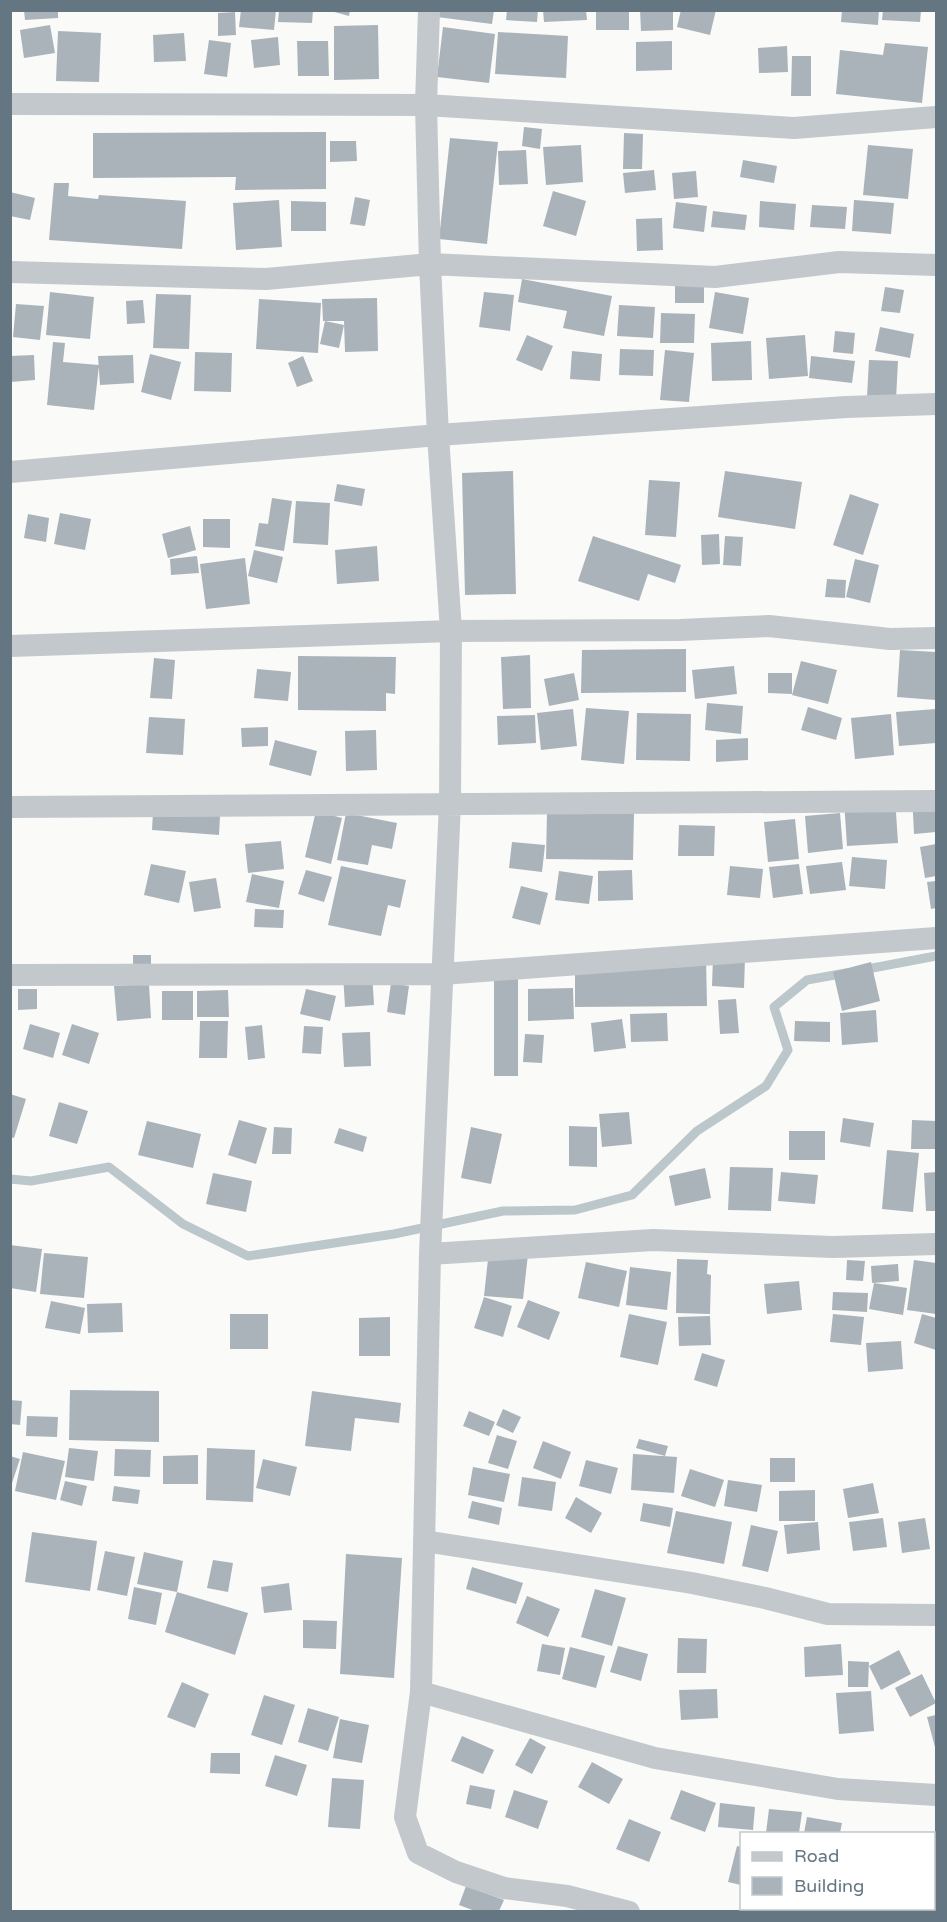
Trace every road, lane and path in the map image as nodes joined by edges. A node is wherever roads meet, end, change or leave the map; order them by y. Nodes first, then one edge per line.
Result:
1 (429, 10) edge
2 (10, 104) edge
3 (426, 105) junction
4 (936, 117) edge
5 (430, 264) junction
6 (936, 265) edge
7 (10, 272) edge
8 (936, 404) edge
9 (438, 435) junction
10 (10, 472) edge
11 (451, 631) junction
12 (936, 638) edge
13 (10, 646) edge
14 (936, 801) edge
15 (450, 803) junction
16 (10, 807) edge
17 (936, 938) edge
18 (442, 974) junction
19 (10, 975) edge
20 (936, 1244) edge
21 (430, 1254) junction
22 (424, 1540) junction
23 (936, 1615) edge
24 (421, 1692) junction
25 (936, 1795) edge
26 (541, 1902) edge
27 (629, 1911) edge

1 - 3 street
2 - 3 street
3 - 4 street
3 - 5 street
5 - 6 street
5 - 7 street
5 - 9 street
8 - 9 street
9 - 10 street
9 - 11 street
11 - 12 street
11 - 13 street
11 - 15 street
14 - 15 street
15 - 16 street
15 - 18 street
17 - 18 street
18 - 19 street
18 - 21 street
20 - 21 street
21 - 22 street
22 - 23 street
22 - 24 street
24 - 25 street
24 - 26 street
26 - 27 street

